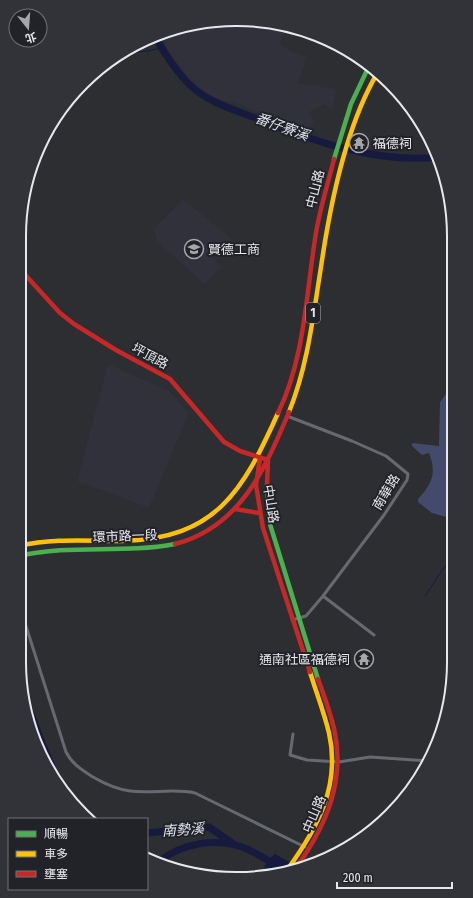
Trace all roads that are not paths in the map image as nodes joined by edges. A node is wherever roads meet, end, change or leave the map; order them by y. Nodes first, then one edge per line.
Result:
1 (367, 71) edge
2 (375, 78) edge
3 (26, 276) edge
4 (287, 416) junction
5 (260, 458) junction
6 (268, 460) junction
7 (256, 484) junction
8 (235, 510) junction
9 (259, 513) junction
10 (26, 545) edge
11 (26, 555) edge
12 (322, 596) junction
13 (300, 619) junction
14 (292, 620) junction
15 (26, 626) edge
16 (374, 635) dead end
17 (293, 734) dead end
18 (333, 761) junction
19 (422, 761) edge
20 (339, 762) junction
21 (308, 848) junction
22 (299, 862) edge
23 (292, 865) edge

1 - 5 main road, 中山路 / 1
2 - 4 main road, 中山路 / 1
3 - 5 main road, 坪頂路
4 - 6 main road, 中山路 / 1
4 - 12 street, 南華路
5 - 6 main road, 坪頂路
5 - 7 main road, 中山路
5 - 10 main road, 環市路一段 / 1
6 - 7 main road, 環市路一段 / 1
6 - 13 main road, 中山路
7 - 8 main road, 環市路一段 / 1
7 - 9 main road, 中山路
8 - 9 main road
8 - 11 main road, 環市路一段 / 1
9 - 14 main road, 中山路
12 - 13 street, 南華路
12 - 16 street
13 - 14 street
13 - 20 main road, 中山路
14 - 18 main road, 中山路
15 - 21 street
17 - 18 street
18 - 20 street
18 - 21 main road, 中山路
19 - 20 street
20 - 21 main road, 中山路
21 - 22 main road
21 - 23 main road

